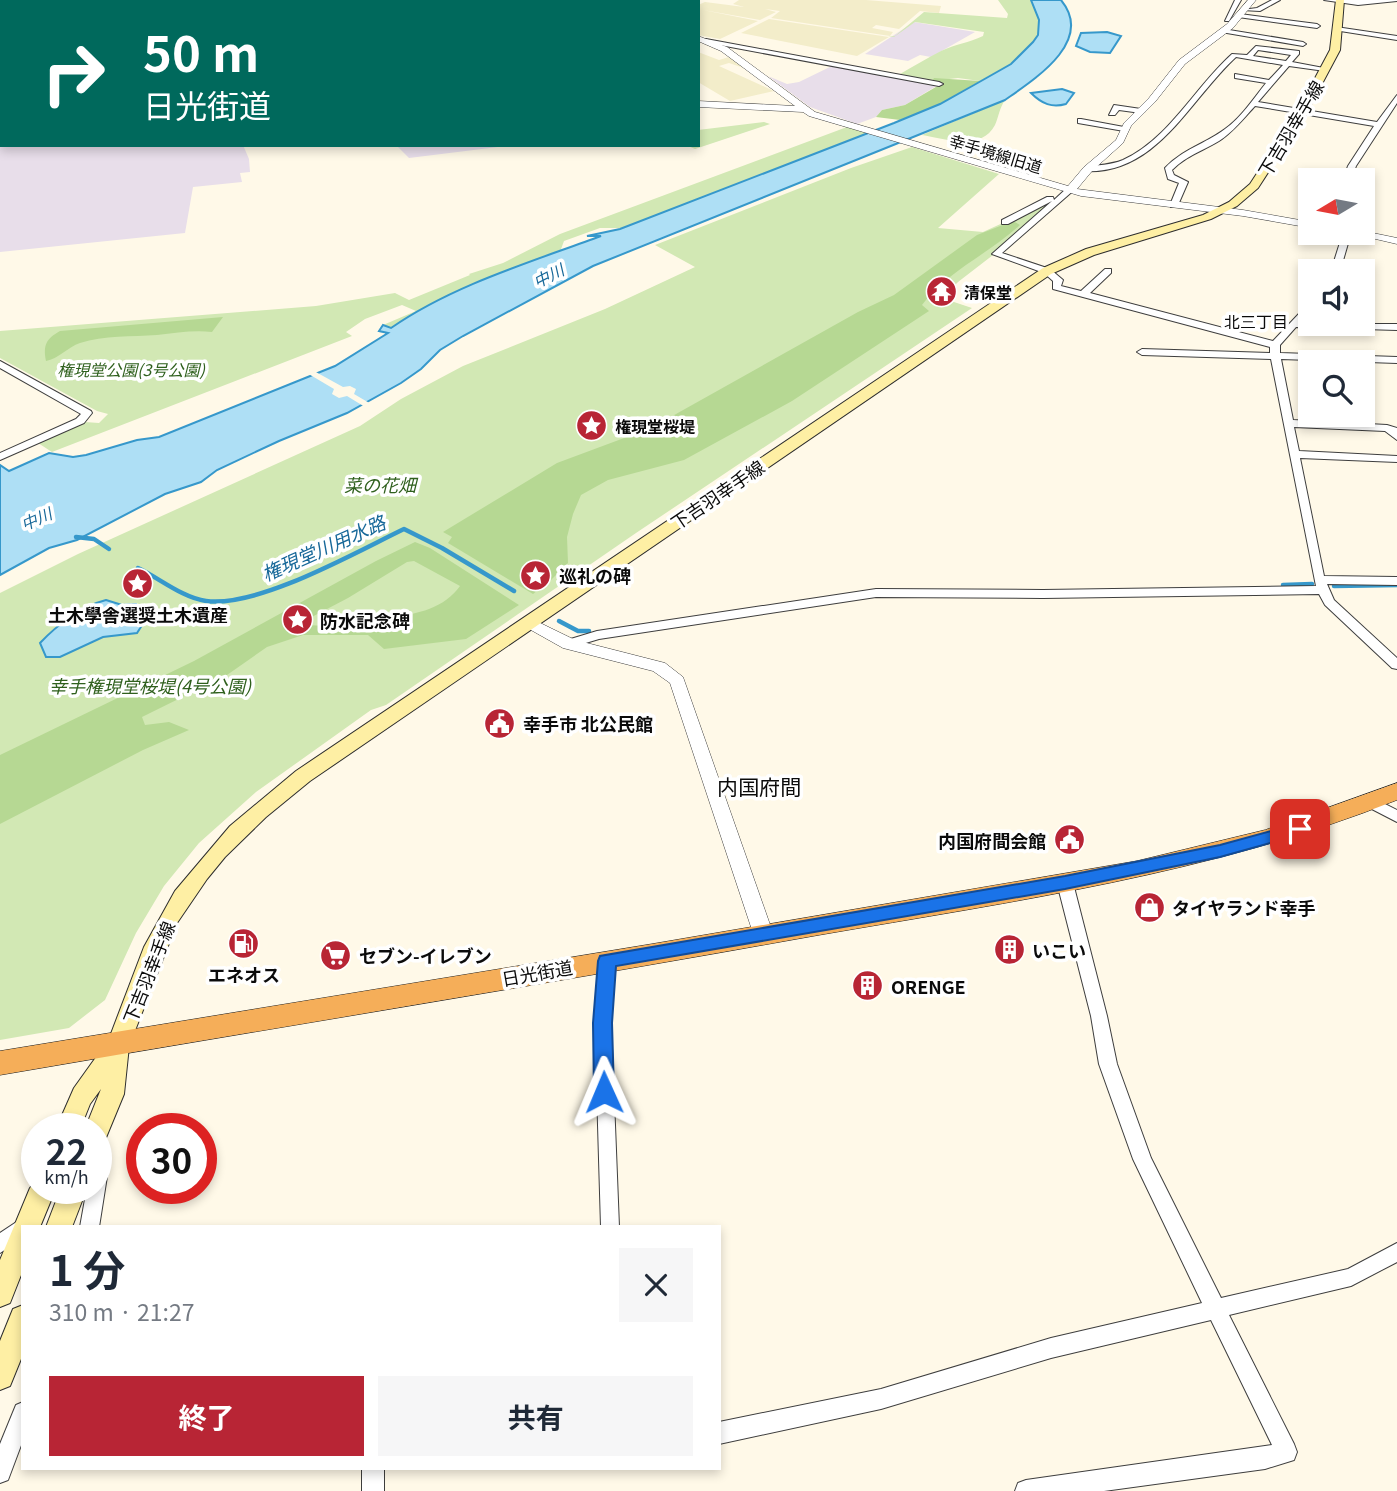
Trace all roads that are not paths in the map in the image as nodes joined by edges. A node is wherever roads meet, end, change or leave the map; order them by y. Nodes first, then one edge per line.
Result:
1 (1238, 0) edge
2 (1252, 0) edge
3 (1277, 0) edge
4 (1327, 0) edge
5 (1395, 0) edge
6 (1340, 1) edge
7 (1382, 1) edge
8 (1397, 10) edge
9 (1242, 13) junction
10 (1227, 20) dead end
11 (1317, 26) dead end
12 (1336, 29) junction
13 (1223, 31) junction
14 (1397, 38) edge
15 (702, 40) edge
16 (1303, 44) dead end
17 (1249, 57) junction
18 (1260, 65) dead end
19 (1285, 66) junction
20 (1325, 69) junction
21 (1238, 76) dead end
22 (1270, 82) junction
23 (939, 85) dead end
24 (1397, 97) edge
25 (700, 104) edge
26 (1254, 104) junction
27 (804, 109) junction
28 (1141, 111) junction
29 (1302, 112) junction
30 (1112, 113) dead end
31 (1081, 121) dead end
32 (1379, 125) junction
33 (1124, 129) junction
34 (1351, 168) edge
35 (1088, 169) junction
36 (1067, 192) junction
37 (1174, 205) junction
38 (1221, 210) junction
39 (1004, 222) dead end
40 (1298, 223) edge
41 (1376, 237) edge
42 (1397, 241) edge
43 (1047, 271) junction
44 (1108, 271) dead end
45 (1083, 294) junction
46 (1298, 320) edge
47 (1295, 324) junction
48 (1397, 327) edge
49 (1275, 350) junction
50 (1142, 352) dead end
51 (1397, 360) edge
52 (0, 364) edge
53 (1288, 423) junction
54 (1397, 437) edge
55 (1294, 454) junction
56 (0, 457) edge
57 (1397, 459) edge
58 (1397, 581) edge
59 (1321, 585) junction
60 (528, 622) junction
61 (569, 644) junction
62 (1397, 665) edge
63 (1397, 791) edge
64 (1371, 802) junction
65 (1397, 817) edge
66 (1065, 883) junction
67 (764, 936) junction
68 (607, 961) junction
69 (119, 1043) junction
70 (0, 1063) edge
71 (75, 1113) edge
72 (104, 1113) edge
73 (36, 1204) edge
74 (68, 1204) edge
75 (93, 1204) edge
76 (28, 1225) edge
77 (60, 1225) edge
78 (89, 1225) edge
79 (610, 1225) edge
80 (21, 1232) edge
81 (21, 1242) edge
82 (0, 1244) edge
83 (1397, 1252) edge
84 (0, 1294) edge
85 (1216, 1311) junction
86 (21, 1323) edge
87 (0, 1376) edge
88 (21, 1417) edge
89 (721, 1433) edge
90 (373, 1470) edge
91 (0, 1472) edge
92 (373, 1491) edge
93 (1026, 1491) edge

1 - 10 street
2 - 9 street
3 - 9 street
4 - 6 street
5 - 7 street
6 - 7 street
6 - 12 main road, 下吉羽幸手線
7 - 8 street
9 - 11 street
9 - 13 street
12 - 14 street
12 - 20 main road, 下吉羽幸手線
13 - 16 street
13 - 28 street
15 - 23 street
15 - 27 street, 幸手境線旧道
17 - 19 street
17 - 19 street
17 - 35 street
18 - 19 street
19 - 20 street
19 - 22 street
20 - 29 main road, 下吉羽幸手線
21 - 22 street
22 - 26 street
24 - 32 street
25 - 27 street
26 - 29 street
26 - 37 street
27 - 36 street, 幸手境線旧道
28 - 30 street
28 - 33 street
29 - 32 street
29 - 38 main road, 下吉羽幸手線
31 - 33 street
32 - 34 street
33 - 35 street
35 - 36 street
36 - 37 street, 幸手境線旧道
36 - 39 street
36 - 43 street
37 - 38 street, 幸手境線旧道
38 - 40 street, 幸手境線旧道
38 - 43 main road, 下吉羽幸手線
41 - 42 street
43 - 45 street
43 - 60 main road, 下吉羽幸手線
44 - 45 street
45 - 49 street
46 - 47 street
47 - 48 street
47 - 49 street
49 - 50 street
49 - 51 street
49 - 53 street
52 - 56 street
53 - 54 street
53 - 55 street
55 - 57 street
55 - 59 street
58 - 59 street
59 - 61 street
59 - 62 street
60 - 61 street
60 - 69 main road, 下吉羽幸手線
61 - 67 street
63 - 64 highway, 日光街道
64 - 65 street
64 - 66 highway, 日光街道
66 - 67 highway, 日光街道
66 - 85 street
67 - 68 highway, 日光街道
68 - 69 highway, 日光街道
68 - 79 street
69 - 70 highway, 日光街道
69 - 71 main road
69 - 72 main road
73 - 76 main road
74 - 77 main road
75 - 78 street
80 - 82 street
81 - 84 main road
83 - 85 street
85 - 89 street
85 - 93 street
86 - 87 main road
88 - 91 street
90 - 92 street

